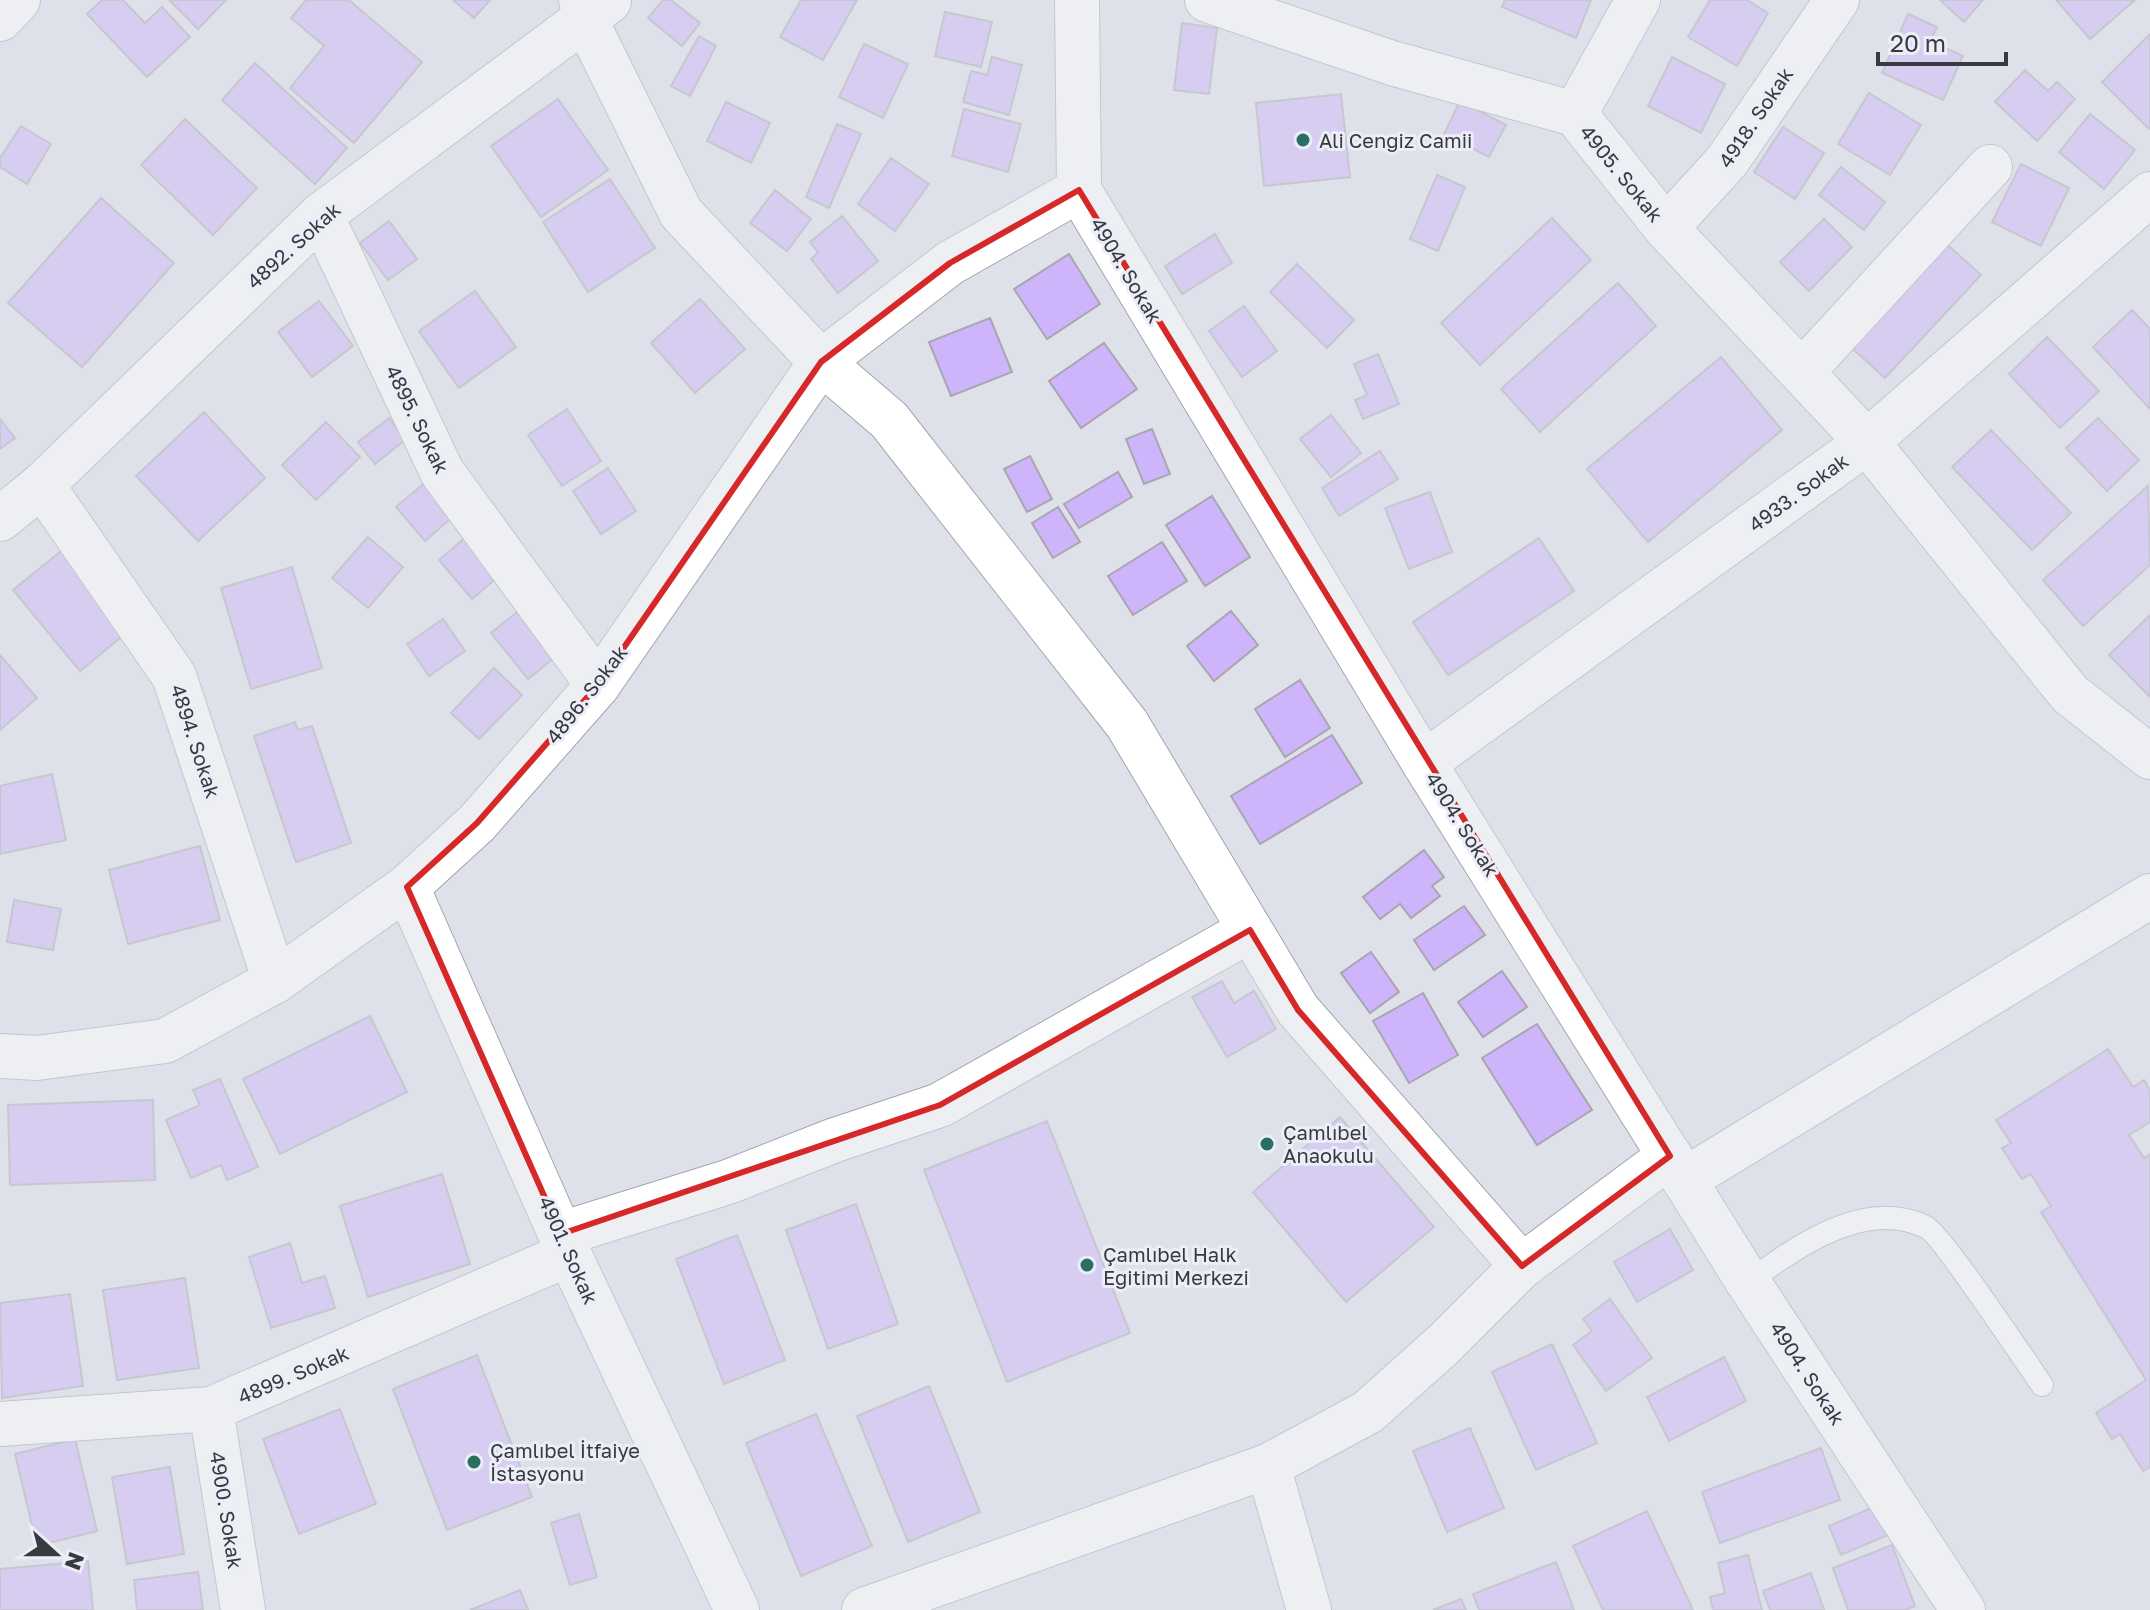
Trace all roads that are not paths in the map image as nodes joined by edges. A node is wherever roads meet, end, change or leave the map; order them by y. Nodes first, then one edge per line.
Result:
1 (18, 0) edge
2 (1077, 0) edge
3 (1207, 0) edge
4 (1638, 0) edge
5 (1837, 0) edge
6 (592, 6) edge
7 (0, 19) edge
8 (1575, 114) junction
9 (1990, 167) dead end
10 (1079, 190) junction
11 (2150, 194) edge
12 (321, 215) junction
13 (1666, 228) junction
14 (821, 362) junction
15 (1802, 372) junction
16 (1867, 442) junction
17 (42, 485) junction
18 (0, 519) edge
19 (598, 685) junction
20 (2150, 757) edge
21 (1424, 763) junction
22 (407, 887) junction
23 (2150, 896) edge
24 (1250, 930) junction
25 (275, 981) junction
26 (0, 1056) edge
27 (1677, 1168) junction
28 (565, 1244) junction
29 (1522, 1266) junction
30 (1748, 1282) junction
31 (2042, 1385) dead end
32 (211, 1409) junction
33 (0, 1424) edge
34 (1268, 1466) junction
35 (243, 1610) edge
36 (737, 1610) edge
37 (864, 1610) edge
38 (1309, 1610) edge
39 (1963, 1610) edge

1 - 7 street
2 - 10 street
3 - 8 street, 4905. Sokak
4 - 8 street
5 - 13 street, 4918. Sokak
6 - 12 street, 4892. Sokak
6 - 14 street
8 - 13 street, 4905. Sokak
9 - 15 street
10 - 14 street, 4896. Sokak
10 - 21 street, 4904. Sokak
11 - 16 street, 4933. Sokak
12 - 17 street, 4892. Sokak
12 - 19 street, 4895. Sokak
13 - 15 street, 4905. Sokak
14 - 19 street, 4896. Sokak
14 - 24 street
15 - 16 street, 4905. Sokak
16 - 20 street, 4905. Sokak
16 - 21 street, 4933. Sokak
17 - 18 street, 4892. Sokak
17 - 25 street, 4894. Sokak
19 - 22 street, 4896. Sokak
21 - 27 street, 4904. Sokak
22 - 25 street, 4896. Sokak
22 - 28 street, 4901. Sokak
23 - 27 street
24 - 28 street, 4899. Sokak
24 - 29 street
25 - 26 street, 4896. Sokak
27 - 29 street
27 - 30 street, 4904. Sokak
28 - 32 street, 4899. Sokak
28 - 36 street, 4901. Sokak
29 - 34 street
30 - 31 lane
30 - 39 street, 4904. Sokak
32 - 33 street, 4899. Sokak
32 - 35 street, 4900. Sokak
34 - 37 street
34 - 38 street

